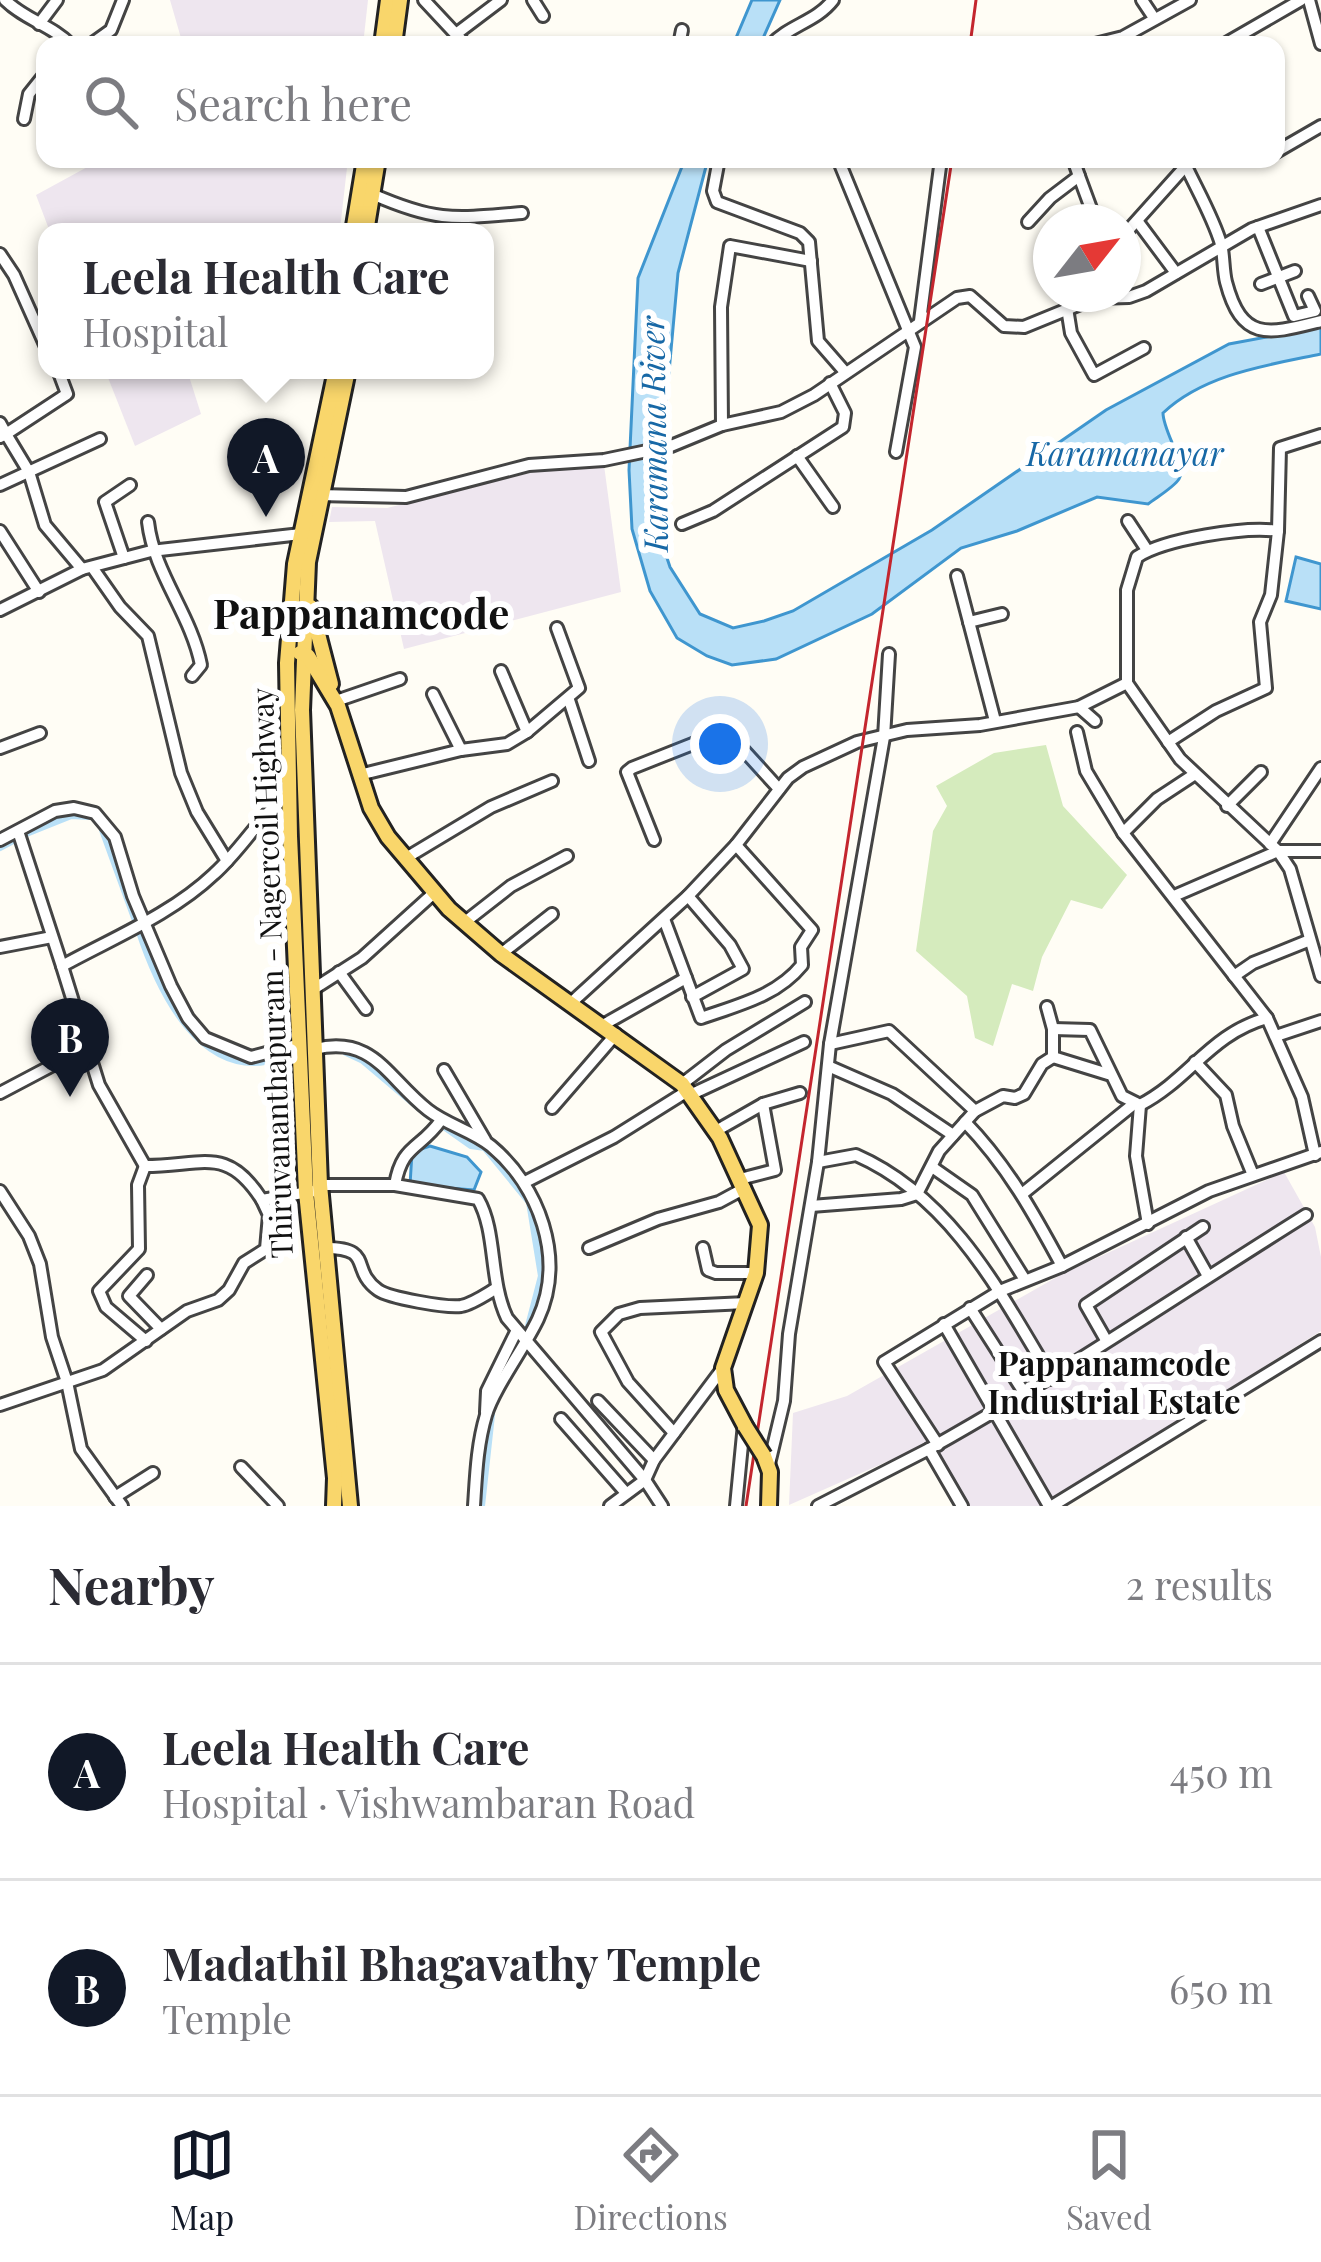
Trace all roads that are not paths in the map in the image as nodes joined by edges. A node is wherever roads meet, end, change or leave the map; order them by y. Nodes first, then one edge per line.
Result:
1 (5, 0) edge
2 (57, 0) edge
3 (123, 0) edge
4 (388, 0) edge
5 (400, 0) edge
6 (424, 0) edge
7 (501, 0) edge
8 (533, 0) edge
9 (833, 0) edge
10 (1142, 0) edge
11 (1190, 0) edge
12 (1305, 0) edge
13 (543, 16) dead end
14 (1154, 18) junction
15 (39, 24) junction
16 (456, 34) joint
17 (1320, 35) edge
18 (61, 36) edge
19 (103, 36) edge
20 (383, 36) edge
21 (395, 36) edge
22 (779, 36) edge
23 (1125, 36) edge
24 (1239, 36) edge
25 (36, 85) edge
26 (24, 119) dead end
27 (1321, 126) edge
28 (1285, 147) edge
29 (364, 168) edge
30 (376, 168) edge
31 (717, 168) edge
32 (842, 168) edge
33 (940, 168) edge
34 (1076, 168) edge
35 (1184, 168) edge
36 (1191, 168) edge
37 (1079, 176) junction
38 (372, 194) junction
39 (1089, 204) edge
40 (1321, 205) edge
41 (522, 213) dead end
42 (1141, 218) edge
43 (1028, 222) dead end
44 (354, 223) edge
45 (367, 223) edge
46 (1141, 226) edge
47 (1258, 226) junction
48 (1221, 244) junction
49 (0, 254) edge
50 (811, 261) junction
51 (1294, 271) dead end
52 (1176, 273) junction
53 (14, 274) junction
54 (1278, 277) junction
55 (0, 281) edge
56 (1261, 284) dead end
57 (1141, 291) edge
58 (1308, 296) dead end
59 (1056, 312) edge
60 (1068, 312) edge
61 (920, 321) junction
62 (1296, 321) junction
63 (1321, 321) edge
64 (38, 329) edge
65 (910, 332) junction
66 (1144, 348) dead end
67 (845, 373) junction
68 (61, 379) edge
69 (335, 379) edge
70 (346, 379) edge
71 (830, 383) junction
72 (722, 425) junction
73 (2, 431) edge
74 (1321, 435) edge
75 (100, 440) dead end
76 (896, 452) dead end
77 (797, 456) junction
78 (29, 472) junction
79 (0, 485) edge
80 (130, 485) dead end
81 (317, 495) junction
82 (833, 507) dead end
83 (1128, 521) dead end
84 (148, 522) dead end
85 (682, 524) dead end
86 (0, 531) edge
87 (1278, 531) junction
88 (301, 534) junction
89 (151, 550) junction
90 (1148, 550) junction
91 (124, 558) junction
92 (87, 568) junction
93 (957, 576) dead end
94 (306, 580) junction
95 (39, 592) junction
96 (0, 610) edge
97 (1002, 614) dead end
98 (969, 622) junction
99 (557, 628) dead end
100 (320, 646) junction
101 (296, 647) junction
102 (889, 654) dead end
103 (501, 670) dead end
104 (192, 676) dead end
105 (400, 679) dead end
106 (1127, 683) junction
107 (434, 694) dead end
108 (568, 700) junction
109 (337, 704) junction
110 (1079, 707) junction
111 (302, 710) junction
112 (1095, 721) dead end
113 (994, 722) junction
114 (527, 732) junction
115 (1077, 732) dead end
116 (40, 733) dead end
117 (884, 737) junction
118 (1168, 742) junction
119 (0, 748) edge
120 (461, 750) junction
121 (590, 761) dead end
122 (1321, 768) edge
123 (1261, 772) dead end
124 (359, 775) junction
125 (1195, 775) junction
126 (552, 781) dead end
127 (779, 789) junction
128 (290, 791) junction
129 (1227, 806) junction
130 (18, 831) junction
131 (1123, 832) junction
132 (654, 840) dead end
133 (0, 841) edge
134 (736, 844) junction
135 (1274, 848) junction
136 (1321, 850) edge
137 (567, 856) dead end
138 (406, 858) junction
139 (226, 862) junction
140 (435, 892) junction
141 (688, 896) junction
142 (1174, 896) junction
143 (1321, 909) edge
144 (552, 914) dead end
145 (1303, 916) junction
146 (664, 919) junction
147 (143, 922) junction
148 (465, 922) junction
149 (52, 937) junction
150 (1310, 940) junction
151 (0, 947) edge
152 (501, 954) junction
153 (62, 966) junction
154 (339, 972) junction
155 (1321, 974) edge
156 (1234, 976) junction
157 (686, 978) junction
158 (312, 990) junction
159 (692, 997) junction
160 (572, 1002) junction
161 (805, 1002) dead end
162 (1047, 1007) dead end
163 (366, 1009) dead end
164 (1267, 1018) junction
165 (1321, 1021) edge
166 (1053, 1029) junction
167 (610, 1030) junction
168 (1276, 1036) junction
169 (804, 1042) dead end
170 (830, 1044) junction
171 (89, 1046) junction
172 (307, 1046) junction
173 (1053, 1057) junction
174 (1195, 1062) junction
175 (829, 1066) junction
176 (444, 1070) dead end
177 (1108, 1074) junction
178 (688, 1089) junction
179 (0, 1093) edge
180 (800, 1093) dead end
181 (763, 1104) junction
182 (1138, 1104) junction
183 (552, 1108) dead end
184 (975, 1112) junction
185 (441, 1120) junction
186 (965, 1122) junction
187 (721, 1128) dead end
188 (953, 1135) junction
189 (487, 1143) junction
190 (1318, 1154) edge
191 (818, 1162) junction
192 (145, 1166) junction
193 (932, 1167) junction
194 (1253, 1175) junction
195 (525, 1183) junction
196 (742, 1183) junction
197 (395, 1185) junction
198 (315, 1189) junction
199 (0, 1191) edge
200 (917, 1194) junction
201 (1022, 1194) junction
202 (262, 1200) junction
203 (811, 1206) junction
204 (1306, 1215) dead end
205 (1148, 1224) junction
206 (1203, 1227) dead end
207 (1186, 1238) junction
208 (325, 1248) junction
209 (589, 1248) dead end
210 (703, 1248) dead end
211 (1062, 1266) junction
212 (756, 1273) junction
213 (147, 1274) dead end
214 (1208, 1276) junction
215 (1025, 1280) junction
216 (495, 1289) junction
217 (1000, 1292) junction
218 (746, 1304) junction
219 (970, 1308) junction
220 (944, 1324) junction
221 (161, 1329) junction
222 (521, 1337) junction
223 (1106, 1340) junction
224 (146, 1341) junction
225 (1321, 1341) edge
226 (723, 1368) junction
227 (1052, 1379) junction
228 (67, 1382) junction
229 (1025, 1394) junction
230 (598, 1401) dead end
231 (0, 1406) edge
232 (992, 1413) junction
233 (561, 1419) dead end
234 (745, 1425) junction
235 (674, 1433) junction
236 (933, 1447) junction
237 (653, 1460) junction
238 (766, 1461) junction
239 (241, 1467) dead end
240 (153, 1473) dead end
241 (645, 1480) junction
242 (626, 1493) junction
243 (119, 1501) edge
244 (278, 1506) edge
245 (334, 1506) edge
246 (350, 1506) edge
247 (474, 1506) edge
248 (610, 1506) edge
249 (662, 1506) edge
250 (736, 1506) edge
251 (769, 1506) edge
252 (818, 1506) edge
253 (962, 1506) edge
254 (1050, 1506) edge

1 - 15 street
2 - 15 street
3 - 19 street
4 - 20 main road
5 - 21 main road
6 - 16 street
7 - 16 street
8 - 13 street
9 - 22 street
10 - 14 street
11 - 14 street
12 - 17 street
12 - 24 street
14 - 23 street
15 - 18 street
25 - 26 street
27 - 28 street
29 - 44 main road
30 - 38 main road
31 - 50 street
32 - 65 street
33 - 61 street
34 - 37 street
35 - 42 street
36 - 48 street
37 - 39 street
37 - 43 street
38 - 41 street
38 - 45 main road
40 - 47 street
46 - 52 street
47 - 48 street
47 - 54 street
48 - 52 street
48 - 62 street
49 - 53 street
50 - 67 street
50 - 72 street
51 - 54 street
52 - 57 street
53 - 55 street
53 - 64 street
54 - 56 street
54 - 62 street
58 - 62 street
59 - 61 street
60 - 66 street
61 - 65 street
62 - 63 street
65 - 67 street
65 - 76 street
67 - 71 street
68 - 73 street
69 - 81 main road, Thiruvananthapuram - Nagercoil Highway
70 - 81 main road, Thiruvananthapuram - Nagercoil Highway
71 - 72 street
71 - 77 street
72 - 81 street
73 - 78 street
74 - 87 street
75 - 78 street
77 - 82 street
77 - 85 street
78 - 79 street
78 - 92 street
80 - 91 street
81 - 88 main road, Thiruvananthapuram - Nagercoil Highway
81 - 94 main road, Thiruvananthapuram - Nagercoil Highway
83 - 90 street
84 - 89 street
86 - 95 street
87 - 90 street
87 - 118 street
88 - 89 street
88 - 101 main road, Thiruvananthapuram - Nagercoil Highway
89 - 91 street
89 - 104 street
90 - 106 street
91 - 92 street
92 - 95 street
92 - 139 street
93 - 98 street
94 - 100 main road
94 - 101 main road, Thiruvananthapuram - Nagercoil Highway
95 - 96 street
97 - 98 street
98 - 113 street
99 - 108 street
100 - 101 main road
100 - 109 main road
101 - 109 main road
101 - 111 main road, Thiruvananthapuram - Nagercoil Highway
101 - 128 main road, Thiruvananthapuram - Nagercoil Highway
102 - 117 street
103 - 114 street
105 - 109 street
106 - 110 street
106 - 118 street
107 - 120 street
108 - 114 street
108 - 121 street
109 - 111 main road
109 - 124 main road
110 - 112 street
110 - 113 street
111 - 158 main road, Thiruvananthapuram - Nagercoil Highway
113 - 117 street
114 - 120 street
115 - 131 street
116 - 119 street
117 - 127 street
117 - 170 street
118 - 125 street
120 - 124 street
122 - 135 street
123 - 129 street
124 - 138 main road
125 - 129 street
125 - 131 street
126 - 138 street
127 - 132 street
127 - 134 street
128 - 139 street
128 - 172 main road, Thiruvananthapuram - Nagercoil Highway
129 - 135 street
130 - 133 street
130 - 147 street
130 - 149 street
131 - 142 street
134 - 141 street
134 - 159 street
135 - 136 street
135 - 142 street
135 - 145 street
137 - 148 street
138 - 140 main road
139 - 147 street
140 - 148 main road
140 - 154 street
141 - 146 street
141 - 159 street
142 - 156 street
143 - 145 street
144 - 152 street
145 - 150 street
146 - 157 street
146 - 160 street
147 - 153 street
147 - 172 street
148 - 152 main road
149 - 151 street
149 - 153 street
150 - 155 street
150 - 156 street
152 - 160 main road
153 - 171 street
154 - 158 street
154 - 163 street
156 - 164 street
157 - 159 street
157 - 167 street
158 - 172 main road, Thiruvananthapuram - Nagercoil Highway
160 - 167 main road
161 - 178 street
162 - 166 street
164 - 168 street
164 - 174 street
165 - 168 street
166 - 173 street
166 - 177 street
167 - 178 main road
167 - 183 street
168 - 190 street
169 - 178 street
170 - 175 street
170 - 184 street
171 - 179 street
171 - 192 street
172 - 185 street
172 - 198 main road, Thiruvananthapuram - Nagercoil Highway
173 - 177 street
173 - 184 street
174 - 182 street
174 - 194 street
175 - 188 street
175 - 191 street
176 - 189 street
177 - 182 street
178 - 195 street
178 - 196 main road
180 - 181 street
181 - 187 street
181 - 196 street
182 - 201 street
182 - 205 street
184 - 186 street
185 - 189 street
185 - 197 street
186 - 188 street
186 - 201 street
188 - 193 street
189 - 195 street
190 - 194 street
191 - 200 street
191 - 203 street
192 - 202 street
192 - 224 street
193 - 200 street
193 - 215 street
194 - 205 street
195 - 222 street
196 - 209 street
196 - 212 main road
197 - 198 street
197 - 216 street
198 - 202 street
198 - 208 main road, Thiruvananthapuram - Nagercoil Highway
198 - 245 main road, Thiruvananthapuram - Nagercoil Highway
199 - 228 street
200 - 203 street
200 - 217 street
201 - 211 street
202 - 221 street
203 - 238 street
204 - 214 street
205 - 211 street
206 - 207 street
207 - 214 street
207 - 223 street
208 - 216 street
208 - 246 main road, Thiruvananthapuram - Nagercoil Highway
210 - 212 street
211 - 215 street
212 - 218 main road
213 - 221 street
214 - 223 street
215 - 217 street
216 - 222 street
217 - 219 street
217 - 227 street
218 - 226 main road
218 - 235 street
219 - 220 street
219 - 229 street
220 - 232 street
220 - 236 street
221 - 224 street
222 - 241 street
222 - 247 street
223 - 227 street
224 - 228 street
225 - 254 street
226 - 234 main road
226 - 235 street
227 - 229 street
228 - 231 street
228 - 243 street
229 - 232 street
230 - 237 street
232 - 236 street
232 - 254 street
233 - 242 street
234 - 238 main road, bridge
234 - 250 street
235 - 237 street
236 - 252 street
236 - 253 street
237 - 241 street
238 - 251 main road
239 - 244 street
240 - 243 street
241 - 242 street
241 - 249 street
242 - 248 street

